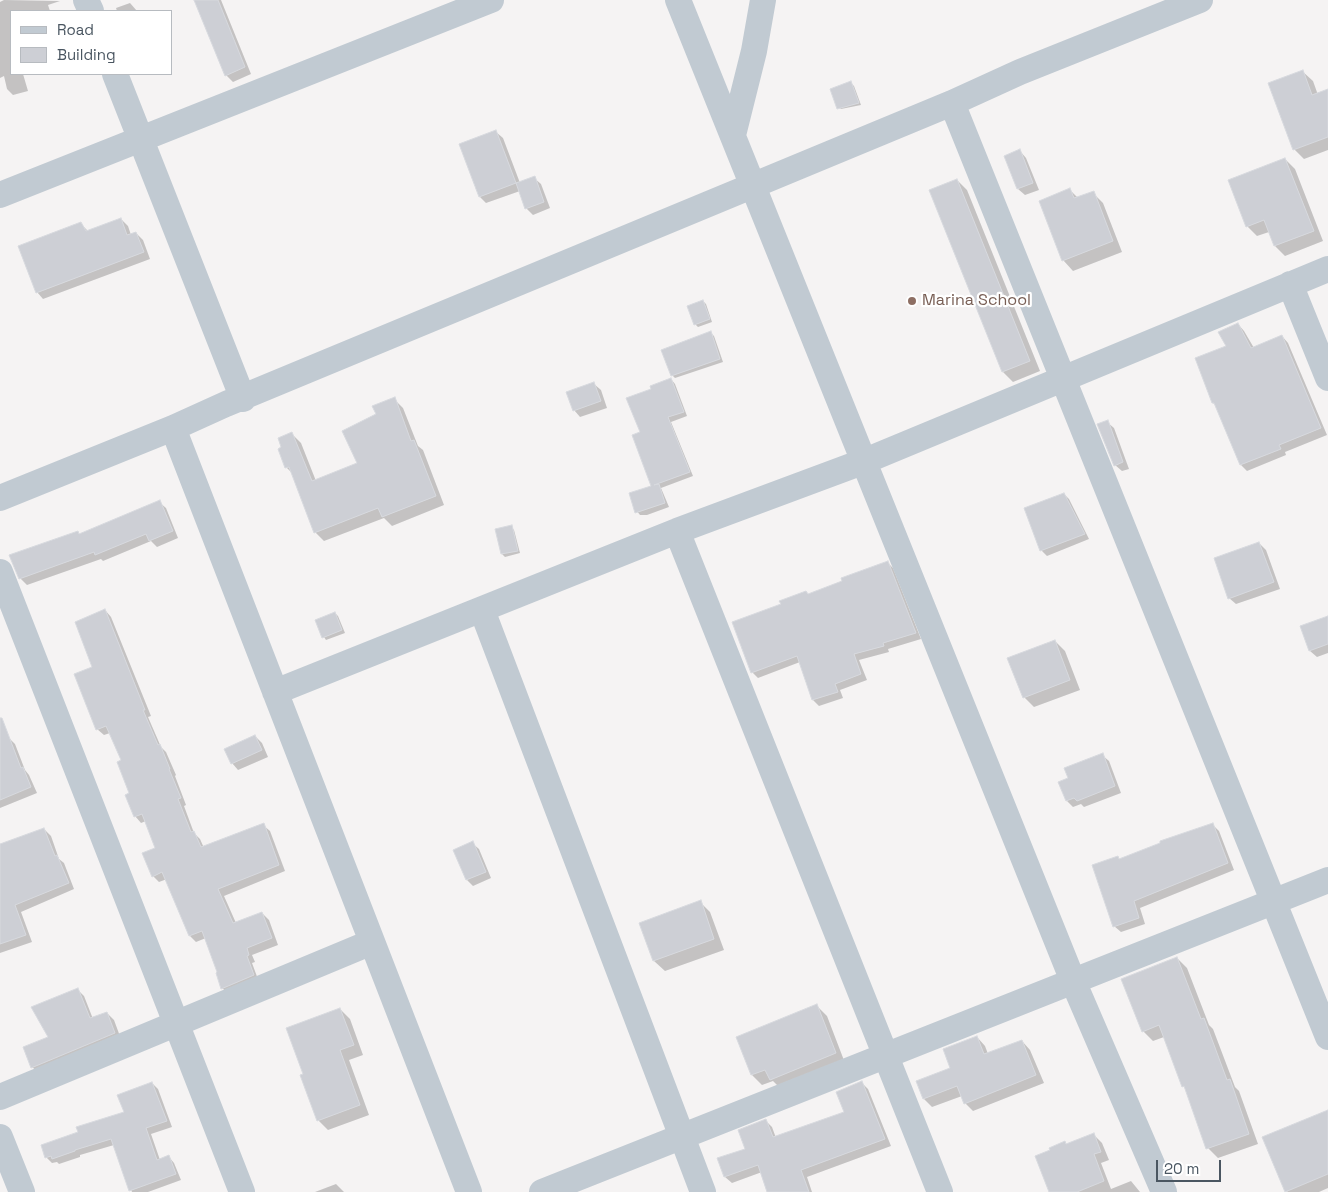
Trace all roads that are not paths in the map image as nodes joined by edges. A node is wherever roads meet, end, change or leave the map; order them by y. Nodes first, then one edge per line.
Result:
1 (491, 0) edge
2 (678, 0) edge
3 (763, 0) edge
4 (1183, 3) edge
5 (434, 10) edge
6 (115, 75) edge
7 (952, 103) junction
8 (733, 135) junction
9 (141, 139) junction
10 (753, 185) junction
11 (0, 195) edge
12 (1328, 269) edge
13 (1290, 284) junction
14 (1328, 378) edge
15 (1064, 379) junction
16 (243, 398) junction
17 (173, 428) junction
18 (865, 461) junction
19 (0, 498) edge
20 (677, 531) junction
21 (0, 572) edge
22 (482, 610) junction
23 (275, 692) junction
24 (1328, 880) edge
25 (1273, 901) junction
26 (372, 942) junction
27 (1073, 981) junction
28 (176, 1024) junction
29 (1328, 1037) edge
30 (885, 1055) junction
31 (0, 1097) edge
32 (682, 1136) junction
33 (0, 1137) edge
34 (22, 1192) edge
35 (242, 1192) edge
36 (470, 1192) edge
37 (542, 1192) edge
38 (703, 1192) edge
39 (940, 1192) edge
40 (1164, 1192) edge

1 - 5 street
2 - 8 street
3 - 8 street
4 - 7 street
5 - 9 street
6 - 9 street
7 - 10 street
7 - 15 street
8 - 10 street
9 - 11 street
9 - 16 street
10 - 16 street
10 - 18 street
12 - 13 street
13 - 14 street
13 - 15 street
15 - 18 street
15 - 25 street
16 - 17 street
17 - 19 street
17 - 23 street
18 - 20 street
18 - 27 street
20 - 22 street
20 - 30 street
21 - 28 street
22 - 23 street
22 - 32 street
23 - 26 street
24 - 25 street
25 - 27 street
25 - 29 street
26 - 28 street
26 - 36 street
27 - 30 street
27 - 40 street
28 - 31 street
28 - 35 street
30 - 32 street
30 - 39 street
32 - 37 street
32 - 38 street
33 - 34 street

